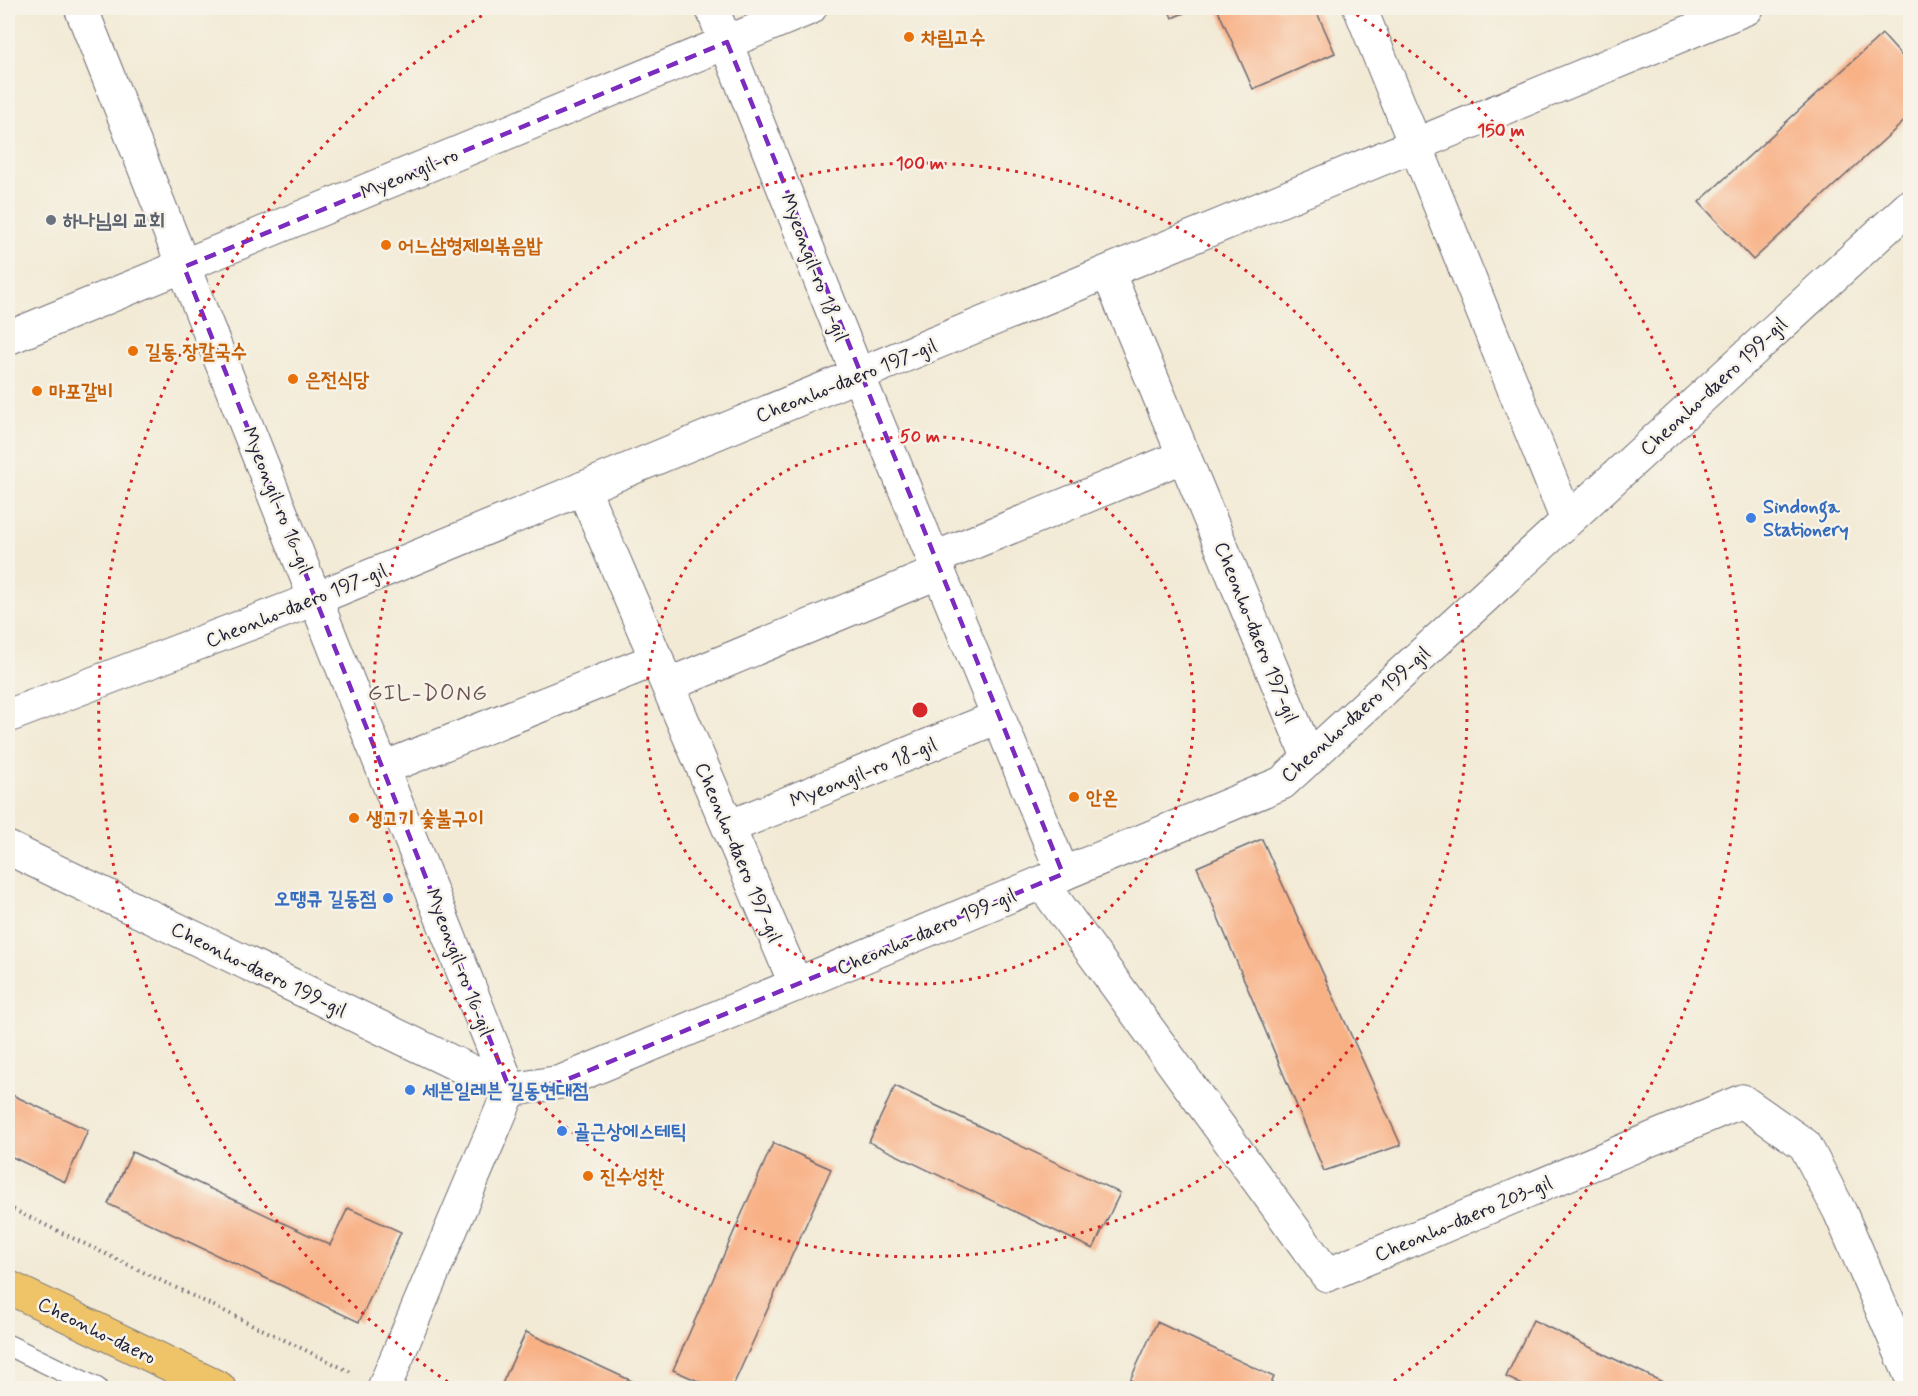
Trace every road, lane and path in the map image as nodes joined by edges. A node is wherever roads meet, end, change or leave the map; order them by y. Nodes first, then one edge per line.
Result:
1 (81, 8) edge
2 (712, 8) edge
3 (810, 8) edge
4 (1360, 8) edge
5 (1747, 8) edge
6 (727, 42) junction
7 (1416, 145) junction
8 (1911, 206) edge
9 (184, 267) junction
10 (1108, 272) junction
11 (8, 338) edge
12 (858, 375) junction
13 (1184, 456) junction
14 (583, 488) junction
15 (1567, 520) junction
16 (936, 566) junction
17 (317, 598) junction
18 (662, 672) junction
19 (8, 716) edge
20 (998, 717) junction
21 (1309, 759) junction
22 (384, 768) junction
23 (729, 827) junction
24 (8, 848) edge
25 (1052, 879) junction
26 (796, 985) junction
27 (510, 1090) junction
28 (8, 1207) edge
29 (8, 1287) edge
30 (8, 1345) edge
31 (1911, 1374) edge
32 (384, 1388) edge
33 (97, 1389) edge
34 (219, 1389) edge

1 - 9 street, Myeongil-ro 16-gil
2 - 6 street, Myeongil-ro 18-gil
3 - 6 street, Myeongil-ro
4 - 7 street
5 - 7 street, Cheonho-daero 197-gil
6 - 9 street, Myeongil-ro
6 - 12 street, Myeongil-ro 18-gil
7 - 10 street, Cheonho-daero 197-gil
7 - 15 street
8 - 15 street, Cheonho-daero 199-gil
9 - 11 street, Myeongil-ro
9 - 17 street, Myeongil-ro 16-gil
10 - 12 street, Cheonho-daero 197-gil
10 - 13 street, Cheonho-daero 197-gil
12 - 14 street, Cheonho-daero 197-gil
12 - 16 street, Myeongil-ro 18-gil
13 - 16 street
13 - 21 street, Cheonho-daero 197-gil
14 - 17 street, Cheonho-daero 197-gil
14 - 18 street, Cheonho-daero 197-gil
15 - 21 street, Cheonho-daero 199-gil
16 - 18 street
16 - 20 street, Myeongil-ro 18-gil
17 - 19 street, Cheonho-daero 197-gil
17 - 22 street, Myeongil-ro 16-gil
18 - 22 street
18 - 23 street, Cheonho-daero 197-gil
20 - 23 street, Myeongil-ro 18-gil
20 - 25 street, Myeongil-ro 18-gil
21 - 25 street, Cheonho-daero 199-gil
22 - 27 street, Myeongil-ro 16-gil
23 - 26 street, Cheonho-daero 197-gil
24 - 27 street, Cheonho-daero 199-gil
25 - 26 street, Cheonho-daero 199-gil
25 - 31 street, Cheonho-daero 203-gil
26 - 27 street, Cheonho-daero 199-gil
27 - 32 street
28 - 32 path
29 - 34 main road, Cheonho-daero
30 - 33 lane

